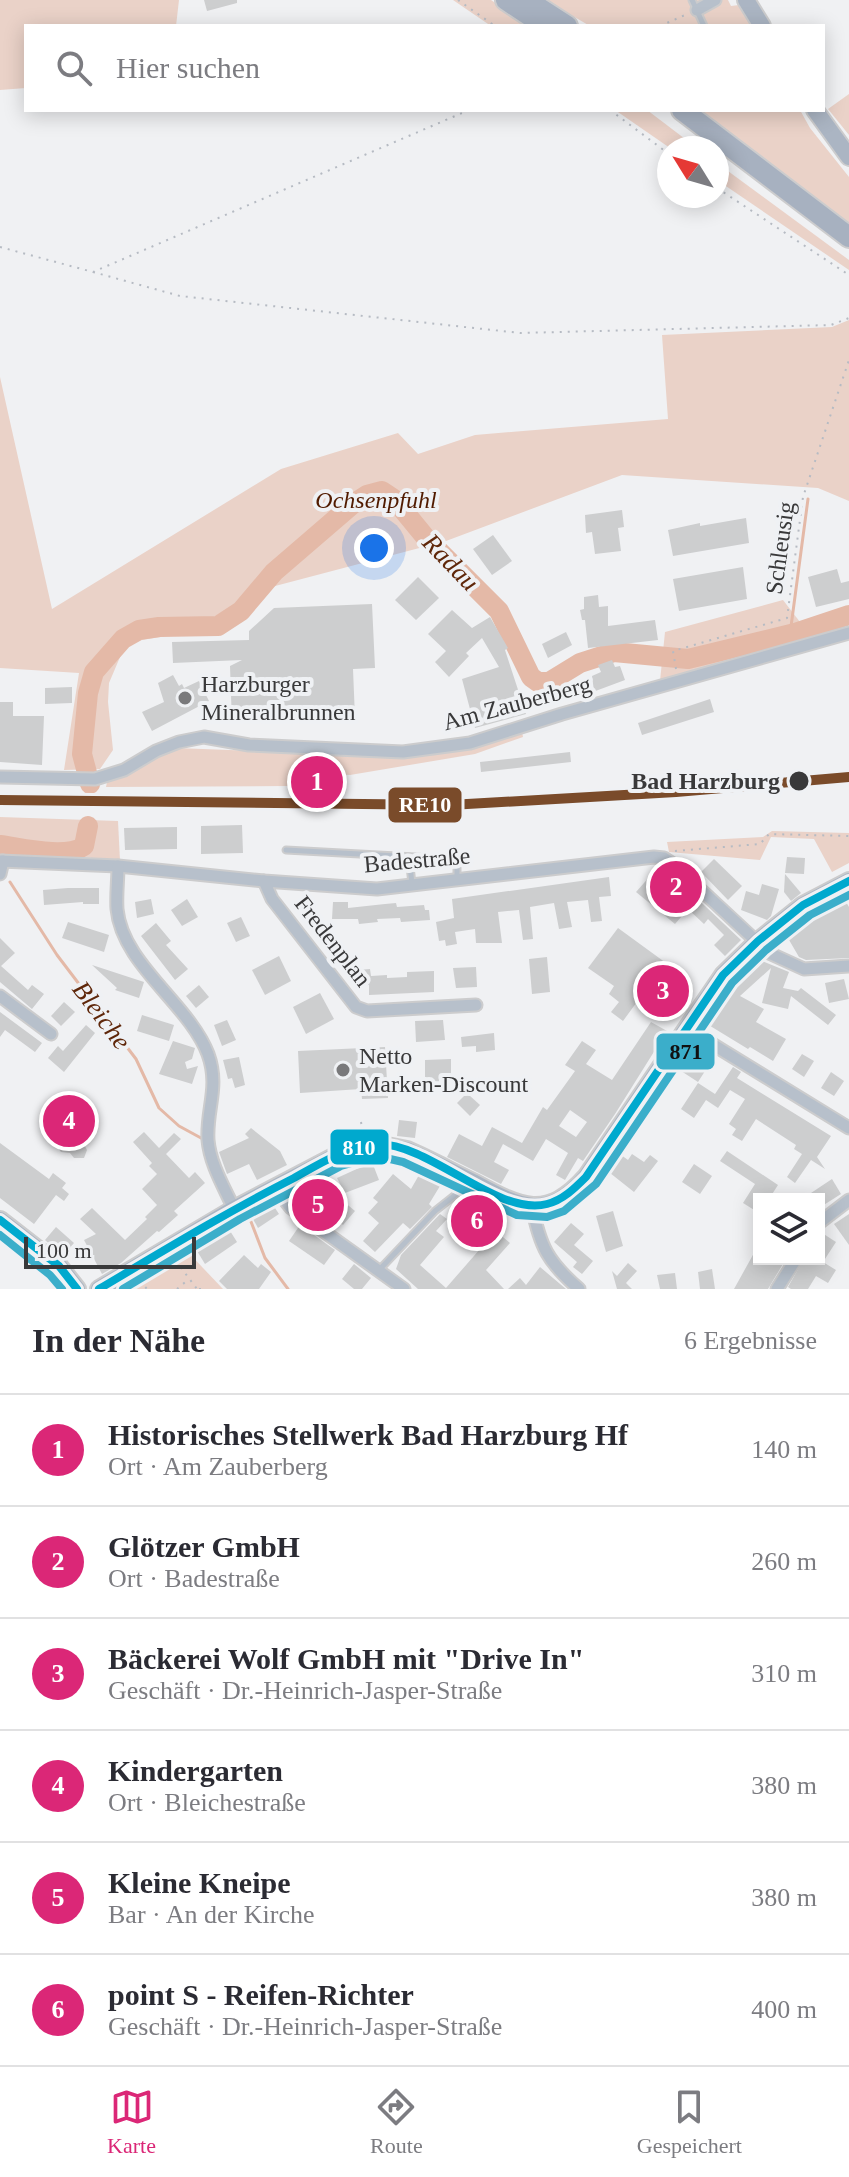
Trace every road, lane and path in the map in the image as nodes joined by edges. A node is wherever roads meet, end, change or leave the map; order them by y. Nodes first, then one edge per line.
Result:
1 (458, 0) edge
2 (506, 0) edge
3 (527, 0) edge
4 (715, 0) edge
5 (746, 0) edge
6 (695, 5) edge
7 (492, 24) edge
8 (543, 24) edge
9 (564, 24) edge
10 (663, 24) edge
11 (703, 24) edge
12 (761, 24) edge
13 (464, 112) edge
14 (613, 112) edge
15 (666, 112) edge
16 (685, 112) edge
17 (816, 112) edge
18 (697, 136) edge
19 (657, 145) edge
20 (849, 157) edge
21 (729, 161) edge
22 (729, 196) edge
23 (849, 237) edge
24 (0, 247) edge
25 (849, 251) edge
26 (93, 272) junction
27 (849, 275) edge
28 (849, 318) edge
29 (849, 360) edge
30 (849, 633) edge
31 (675, 663) dead end
32 (0, 777) edge
33 (849, 836) edge
34 (286, 850) dead end
35 (669, 852) dead end
36 (409, 857) junction
37 (1, 861) edge
38 (118, 866) junction
39 (0, 874) edge
40 (457, 879) junction
41 (264, 881) junction
42 (849, 881) edge
43 (412, 885) junction
44 (758, 941) junction
45 (849, 966) edge
46 (0, 996) edge
47 (476, 1005) dead end
48 (686, 1028) junction
49 (51, 1034) dead end
50 (849, 1128) edge
51 (472, 1182) junction
52 (275, 1188) junction
53 (849, 1200) edge
54 (532, 1206) junction
55 (234, 1209) junction
56 (825, 1218) edge
57 (0, 1220) edge
58 (166, 1248) junction
59 (792, 1265) edge
60 (380, 1269) junction
61 (190, 1279) junction
62 (77, 1289) edge
63 (99, 1289) edge
64 (177, 1289) edge
65 (199, 1289) edge
66 (404, 1289) edge
67 (579, 1289) edge
68 (777, 1289) edge

1 - 7 path
2 - 8 highway
3 - 9 highway
4 - 6 street
5 - 12 main road
6 - 10 path
6 - 11 lane
13 - 26 path
14 - 19 path
15 - 18 highway
16 - 23 highway
17 - 20 main road
21 - 25 highway
22 - 27 path
24 - 26 path
26 - 28 path
29 - 31 path, Schleusig
30 - 32 street, Am Zauberberg
33 - 35 path
34 - 36 lane
36 - 40 lane
36 - 43 lane
37 - 38 street, Badestraße
37 - 39 street
38 - 41 street, Badestraße
38 - 55 street
40 - 43 street, Badestraße
40 - 44 street, Badestraße
41 - 43 street, Badestraße
41 - 47 street, Fredenplan
42 - 44 main road
44 - 45 street, Badestraße
44 - 48 main road
46 - 49 street
48 - 50 street
48 - 54 main road
51 - 52 main road
51 - 54 main road
51 - 60 lane
52 - 55 main road
52 - 60 street
53 - 56 street
54 - 67 street
55 - 58 main road
57 - 62 main road
58 - 61 path
58 - 63 main road
59 - 68 street
60 - 66 street
61 - 64 path
61 - 65 path

